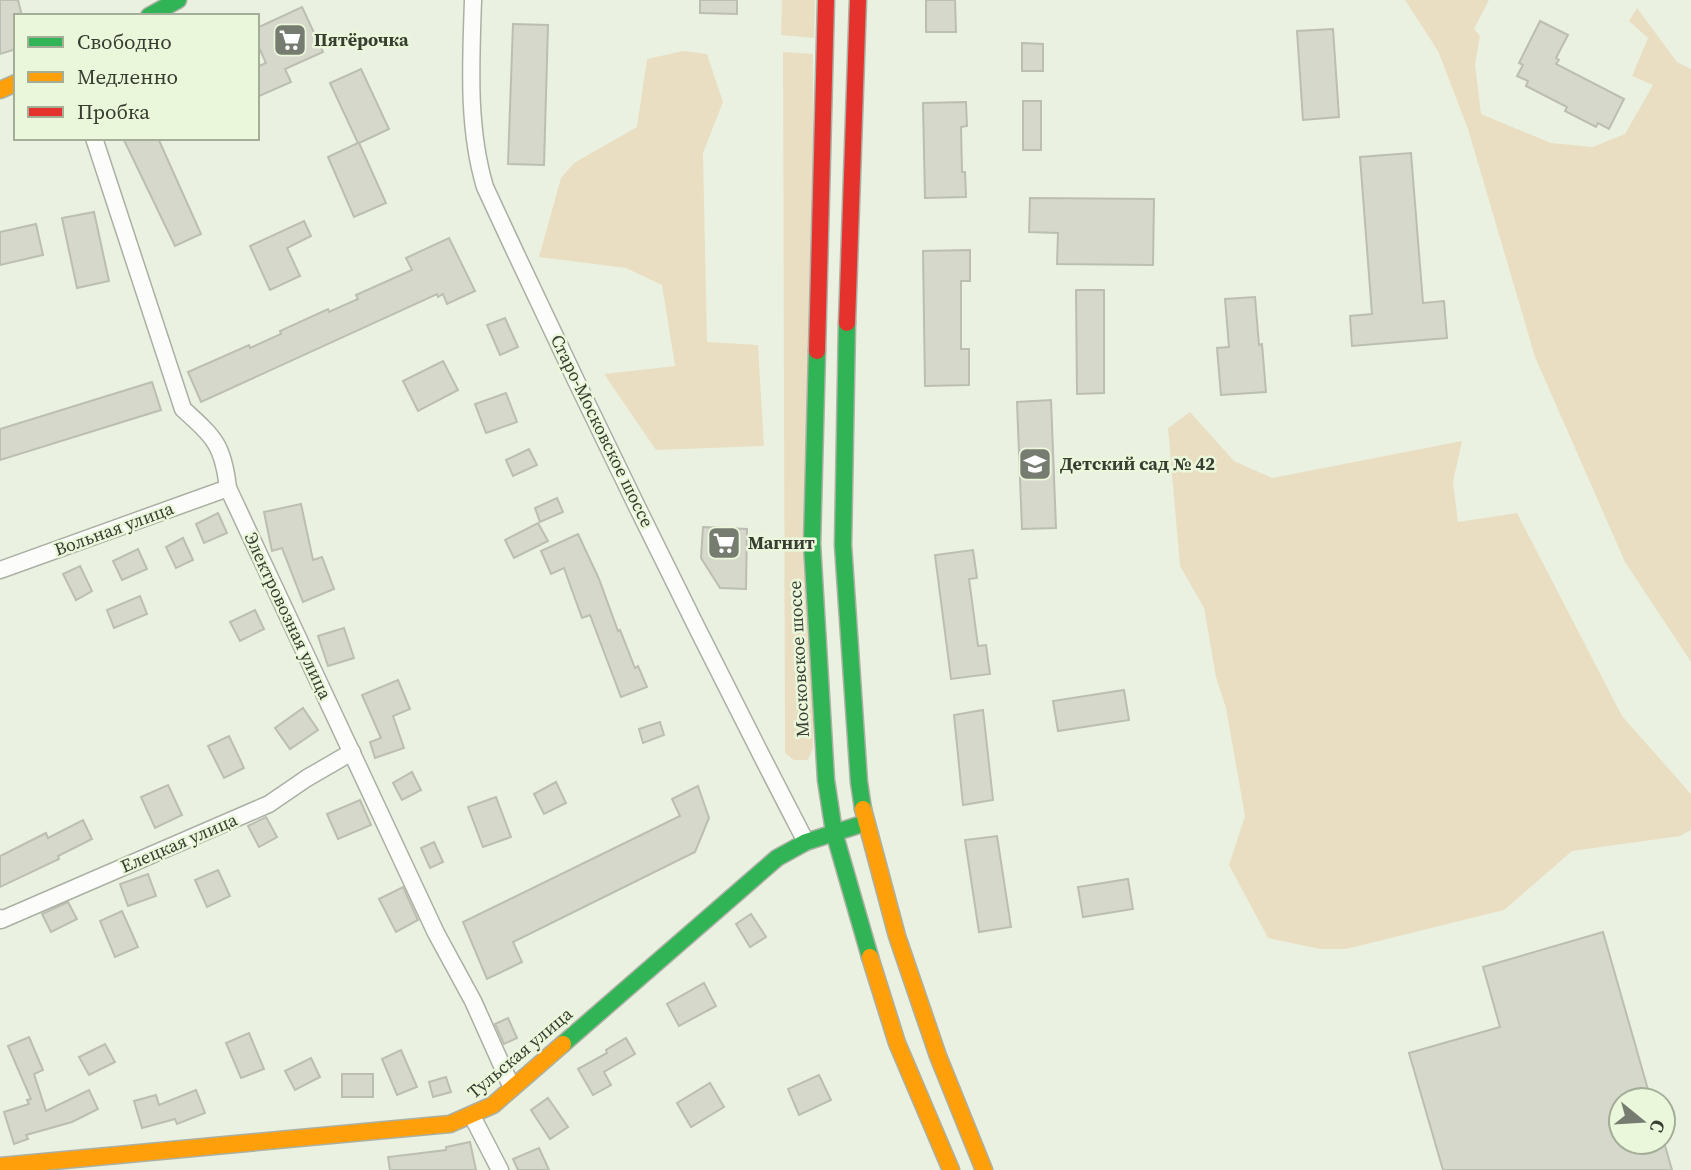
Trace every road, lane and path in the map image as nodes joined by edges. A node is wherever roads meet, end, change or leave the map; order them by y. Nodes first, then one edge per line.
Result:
1 (178, 0) edge
2 (473, 0) edge
3 (826, 0) edge
4 (858, 0) edge
5 (153, 14) edge
6 (95, 140) edge
7 (228, 488) junction
8 (0, 570) edge
9 (352, 752) junction
10 (866, 823) junction
11 (834, 832) junction
12 (806, 842) junction
13 (0, 918) edge
14 (512, 1088) junction
15 (472, 1116) junction
16 (0, 1167) edge
17 (500, 1170) edge
18 (951, 1170) edge
19 (984, 1170) edge

1 - 5 main road
2 - 12 street, Старо-Московское шоссе
3 - 11 main road, Московское шоссе
4 - 10 main road
6 - 7 street, Электровозная улица
7 - 8 street, Вольная улица
7 - 9 street, Электровозная улица
9 - 13 street, Елецкая улица
9 - 14 street, Электровозная улица
10 - 11 main road, Тульская улица
10 - 19 main road
11 - 12 main road, Тульская улица
11 - 18 main road, Московское шоссе
12 - 14 main road, Тульская улица
14 - 15 main road, Тульская улица
15 - 16 main road, Тульская улица
15 - 17 street

